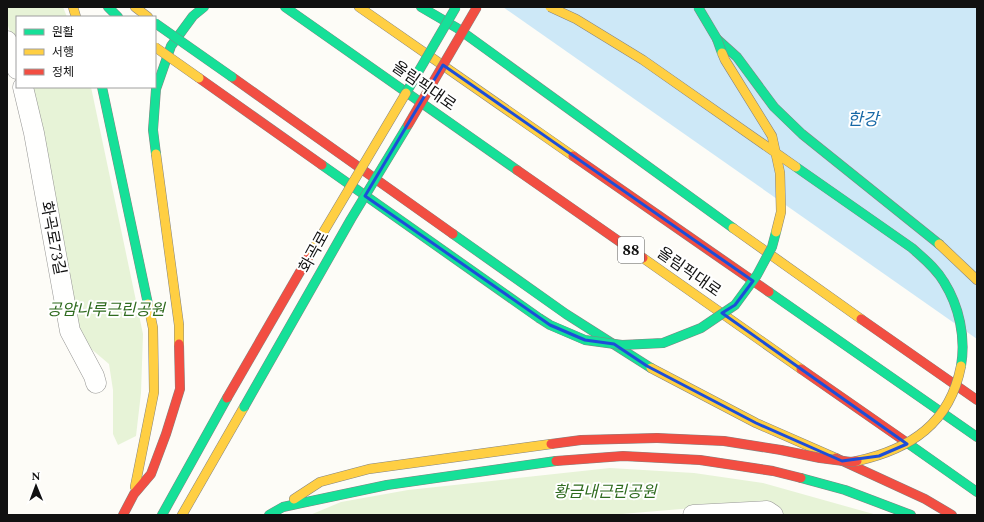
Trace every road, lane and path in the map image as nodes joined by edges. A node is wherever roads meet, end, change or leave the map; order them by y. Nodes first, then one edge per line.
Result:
1 (108, 7) edge
2 (135, 7) edge
3 (204, 7) edge
4 (285, 7) edge
5 (359, 7) edge
6 (421, 7) edge
7 (456, 7) edge
8 (477, 7) edge
9 (550, 7) edge
10 (698, 7) edge
11 (117, 16) edge
12 (147, 16) edge
13 (156, 24) edge
14 (717, 38) junction
15 (7, 41) edge
16 (156, 48) edge
17 (16, 66) edge
18 (23, 88) edge
19 (102, 88) edge
20 (977, 280) edge
21 (96, 384) dead end
22 (977, 400) edge
23 (977, 437) edge
24 (977, 492) edge
25 (134, 494) junction
26 (283, 507) junction
27 (123, 515) edge
28 (162, 515) edge
29 (182, 515) edge
30 (268, 515) edge
31 (693, 515) edge
32 (773, 515) edge
33 (911, 515) edge
34 (952, 515) edge

1 - 11 main road
2 - 12 main road
3 - 25 main road
4 - 24 main road, 올림픽대로 / 88
5 - 23 main road, 올림픽대로
6 - 22 main road
7 - 28 main road, 화곡로, bridge
8 - 29 main road, 화곡로, bridge
9 - 26 main road, bridge
10 - 14 main road, bridge
13 - 34 main road, bridge
14 - 16 main road, bridge
14 - 20 main road
15 - 17 street
18 - 21 street, 화곡로73길
19 - 25 main road
25 - 27 main road
26 - 30 main road
26 - 33 main road
31 - 32 street

